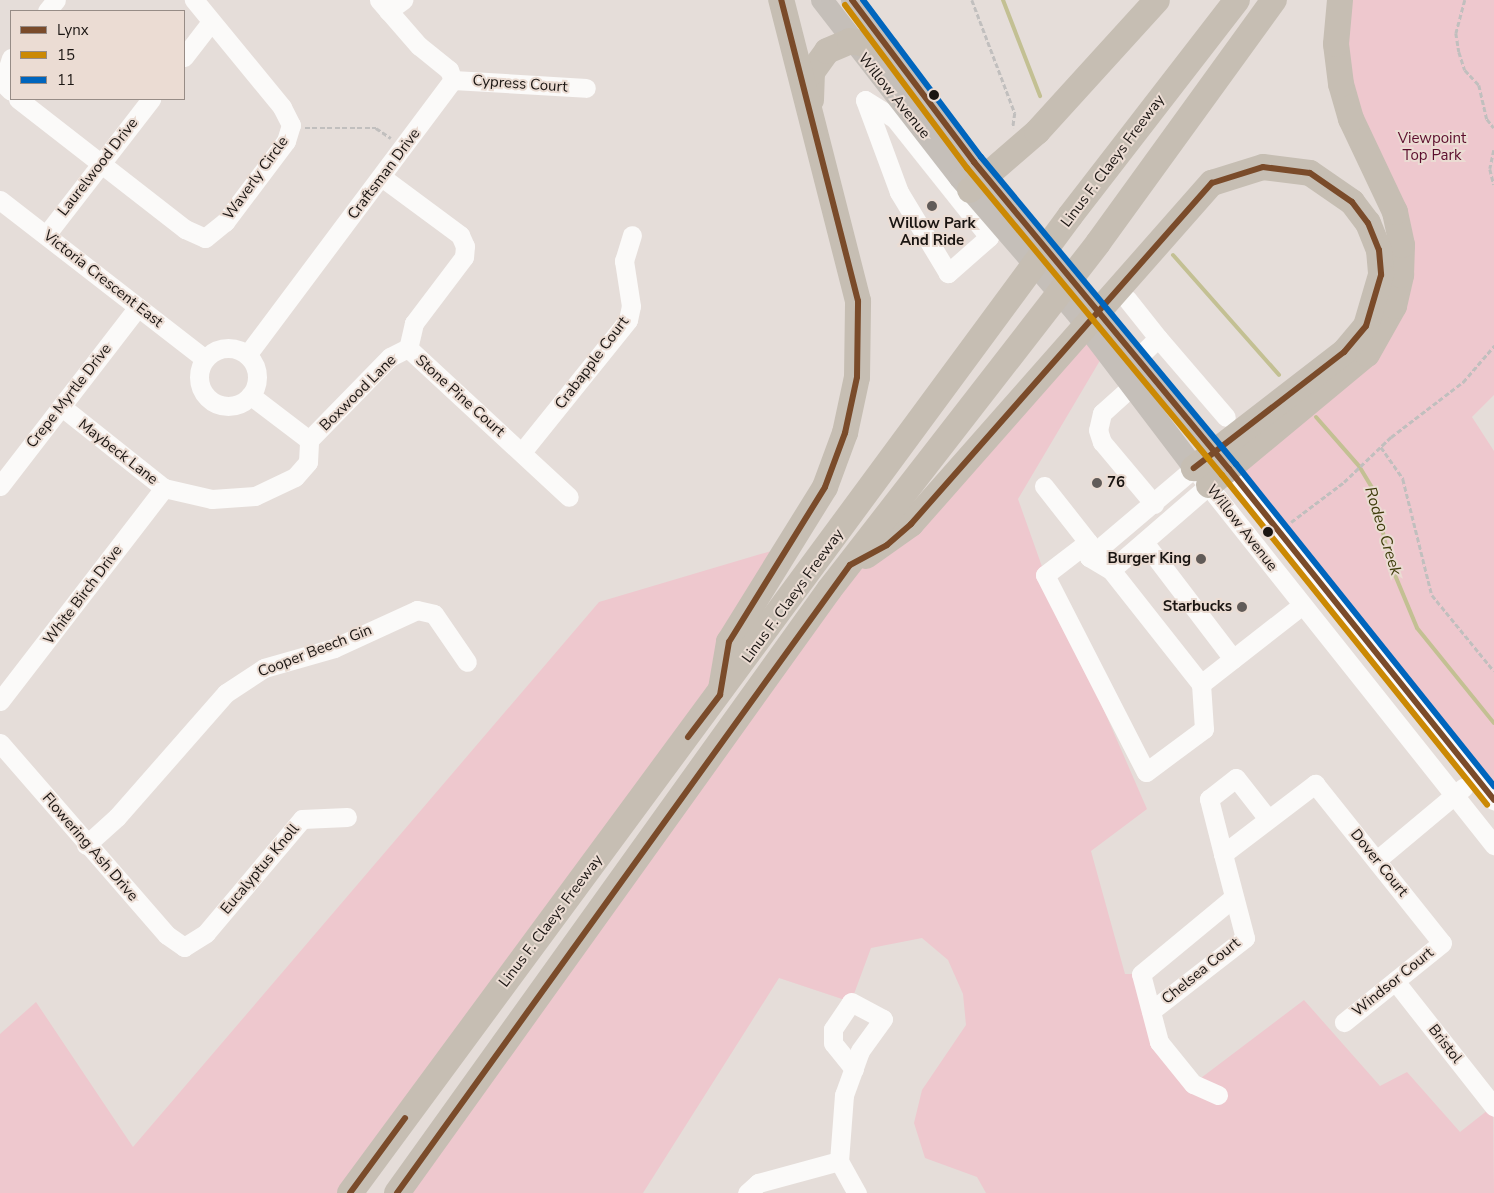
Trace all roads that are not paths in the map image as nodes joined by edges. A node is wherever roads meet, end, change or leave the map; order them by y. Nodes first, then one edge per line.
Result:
1 (56, 0) edge
2 (194, 0) edge
3 (781, 0) edge
4 (822, 0) edge
5 (852, 0) edge
6 (1157, 0) edge
7 (1237, 0) edge
8 (1274, 0) edge
9 (1340, 0) edge
10 (390, 4) edge
11 (48, 10) edge
12 (211, 22) junction
13 (850, 41) junction
14 (185, 56) edge
15 (895, 59) junction
16 (10, 61) edge
17 (453, 80) junction
18 (885, 84) junction
19 (586, 88) dead end
20 (10, 91) edge
21 (19, 100) edge
22 (149, 100) edge
23 (865, 100) junction
24 (810, 113) junction
25 (100, 163) junction
26 (383, 178) junction
27 (978, 183) junction
28 (0, 200) edge
29 (46, 235) junction
30 (632, 235) dead end
31 (1127, 299) dead end
32 (138, 306) junction
33 (1158, 338) junction
34 (408, 348) junction
35 (247, 355) junction
36 (205, 359) junction
37 (1136, 359) junction
38 (1131, 387) junction
39 (250, 395) junction
40 (62, 407) junction
41 (1226, 417) dead end
42 (310, 440) junction
43 (522, 452) junction
44 (1211, 468) junction
45 (0, 486) edge
46 (1044, 486) dead end
47 (164, 488) junction
48 (569, 497) dead end
49 (1154, 504) junction
50 (1144, 542) junction
51 (1089, 549) junction
52 (850, 565) junction
53 (1110, 570) junction
54 (1302, 605) junction
55 (1233, 659) junction
56 (467, 662) dead end
57 (1201, 684) junction
58 (720, 695) junction
59 (0, 701) edge
60 (0, 744) edge
61 (1475, 777) junction
62 (1454, 795) junction
63 (1494, 800) edge
64 (347, 817) dead end
65 (1268, 819) junction
66 (86, 845) junction
67 (1494, 845) edge
68 (1223, 854) junction
69 (1378, 859) junction
70 (1233, 898) junction
71 (1442, 943) joint
72 (184, 947) joint
73 (1395, 980) junction
74 (1151, 1011) junction
75 (1344, 1022) dead end
76 (854, 1069) dead end
77 (1218, 1095) dead end
78 (1494, 1107) edge
79 (839, 1161) junction
80 (350, 1193) edge
81 (397, 1193) edge
82 (746, 1193) edge
83 (857, 1193) edge

1 - 11 street
2 - 12 street, Waverly Circle
3 - 24 highway
4 - 13 main road, Willow Avenue
5 - 15 main road, Willow Avenue
6 - 27 highway
7 - 58 highway, Linus F. Claeys Freeway
8 - 52 highway, Linus F. Claeys Freeway
9 - 44 highway
10 - 17 street
12 - 14 street
12 - 25 street, Waverly Circle
13 - 15 highway
13 - 18 main road, Willow Avenue
13 - 24 highway
15 - 18 street
15 - 27 main road, Willow Avenue
16 - 20 street
17 - 19 street, Cypress Court
17 - 26 street, Craftsman Drive
18 - 23 street
18 - 27 main road, Willow Avenue
21 - 25 street, Waverly Circle
22 - 25 street, Laurelwood Drive
23 - 23 street
24 - 58 highway
25 - 29 street, Laurelwood Drive
26 - 34 street, Stone Pine Court
26 - 35 street, Craftsman Drive
27 - 37 main road, Willow Avenue
27 - 38 main road, Willow Avenue
28 - 29 street, Victoria Crescent East
29 - 32 street, Victoria Crescent East
30 - 43 street, Crabapple Court
31 - 33 street
32 - 36 street, Victoria Crescent East
32 - 40 street, Crepe Myrtle Drive
33 - 37 street
33 - 41 street
34 - 42 street, Boxwood Lane
34 - 43 street, Stone Pine Court
35 - 36 street
35 - 39 street
36 - 39 street
37 - 44 main road, Willow Avenue
38 - 44 main road, Willow Avenue
38 - 49 street
39 - 42 street
40 - 45 street, Crepe Myrtle Drive
40 - 47 street, Maybeck Lane
42 - 47 street, Maybeck Lane
43 - 48 street, Stone Pine Court
44 - 49 street
44 - 50 street
44 - 52 highway
44 - 54 street, Willow Avenue
44 - 61 street, Willow Avenue
46 - 51 street
47 - 59 street, White Birch Drive
49 - 51 street
50 - 53 street
50 - 55 street
51 - 53 street
51 - 57 street
52 - 81 highway, Linus F. Claeys Freeway
53 - 57 street
54 - 55 street
54 - 62 street, Willow Avenue
55 - 57 street
56 - 66 street, Cooper Beech Gin
58 - 80 highway, Linus F. Claeys Freeway
60 - 66 street, Flowering Ash Drive
61 - 62 street
61 - 63 street, Willow Avenue
62 - 67 street, Willow Avenue
62 - 69 street
64 - 72 street, Eucalyptus Knoll
65 - 68 street
65 - 68 street, Chelsea Court
65 - 69 street, Dover Court
66 - 72 street, Flowering Ash Drive
68 - 70 street, Chelsea Court
69 - 71 street, Dover Court
70 - 74 street, Chelsea Court
70 - 74 street, Chelsea Court
71 - 73 street, Windsor Court
73 - 75 street, Windsor Court
73 - 78 street, Bristol
74 - 77 street, Chelsea Court
76 - 79 street
79 - 82 street
79 - 83 street

